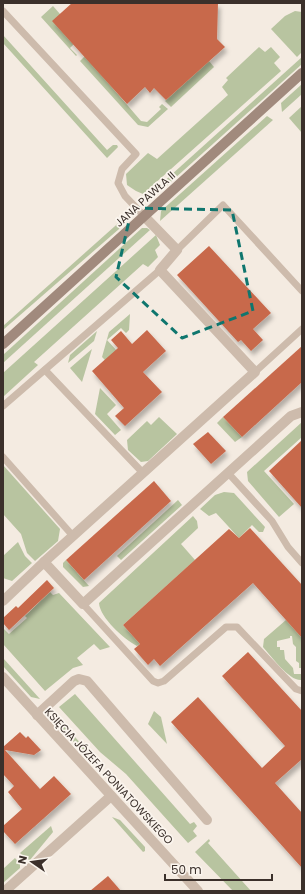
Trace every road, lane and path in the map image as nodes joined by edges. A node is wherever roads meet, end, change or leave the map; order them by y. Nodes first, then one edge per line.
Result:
1 (3, 11) edge
2 (302, 73) edge
3 (144, 216) junction
4 (177, 250) junction
5 (160, 270) junction
6 (302, 291) edge
7 (302, 329) edge
8 (3, 344) edge
9 (45, 370) junction
10 (255, 372) junction
11 (3, 406) edge
12 (302, 412) edge
13 (3, 457) edge
14 (143, 473) junction
15 (229, 474) junction
16 (72, 536) junction
17 (44, 562) junction
18 (302, 563) edge
19 (3, 600) edge
20 (83, 604) junction
21 (3, 677) edge
22 (302, 691) edge
23 (37, 715) junction
24 (112, 796) junction
25 (207, 820) dead end
26 (5, 891) edge
27 (198, 891) edge

1 - 3 lane
2 - 3 main road, JANA PAWŁA II
3 - 4 street
3 - 8 main road, JANA PAWŁA II
4 - 5 street
4 - 6 lane
5 - 9 lane
5 - 10 street
7 - 10 lane
9 - 11 lane
9 - 14 lane
10 - 14 street
12 - 15 street
13 - 16 lane
14 - 16 street
15 - 18 lane
15 - 20 street
16 - 17 street
17 - 19 street
17 - 20 street
20 - 22 lane
21 - 23 street, KSIĘCIA JÓZEFA PONIATOWSKIEGO
23 - 24 street, KSIĘCIA JÓZEFA PONIATOWSKIEGO
23 - 25 street
24 - 26 street
24 - 27 street, KSIĘCIA JÓZEFA PONIATOWSKIEGO

